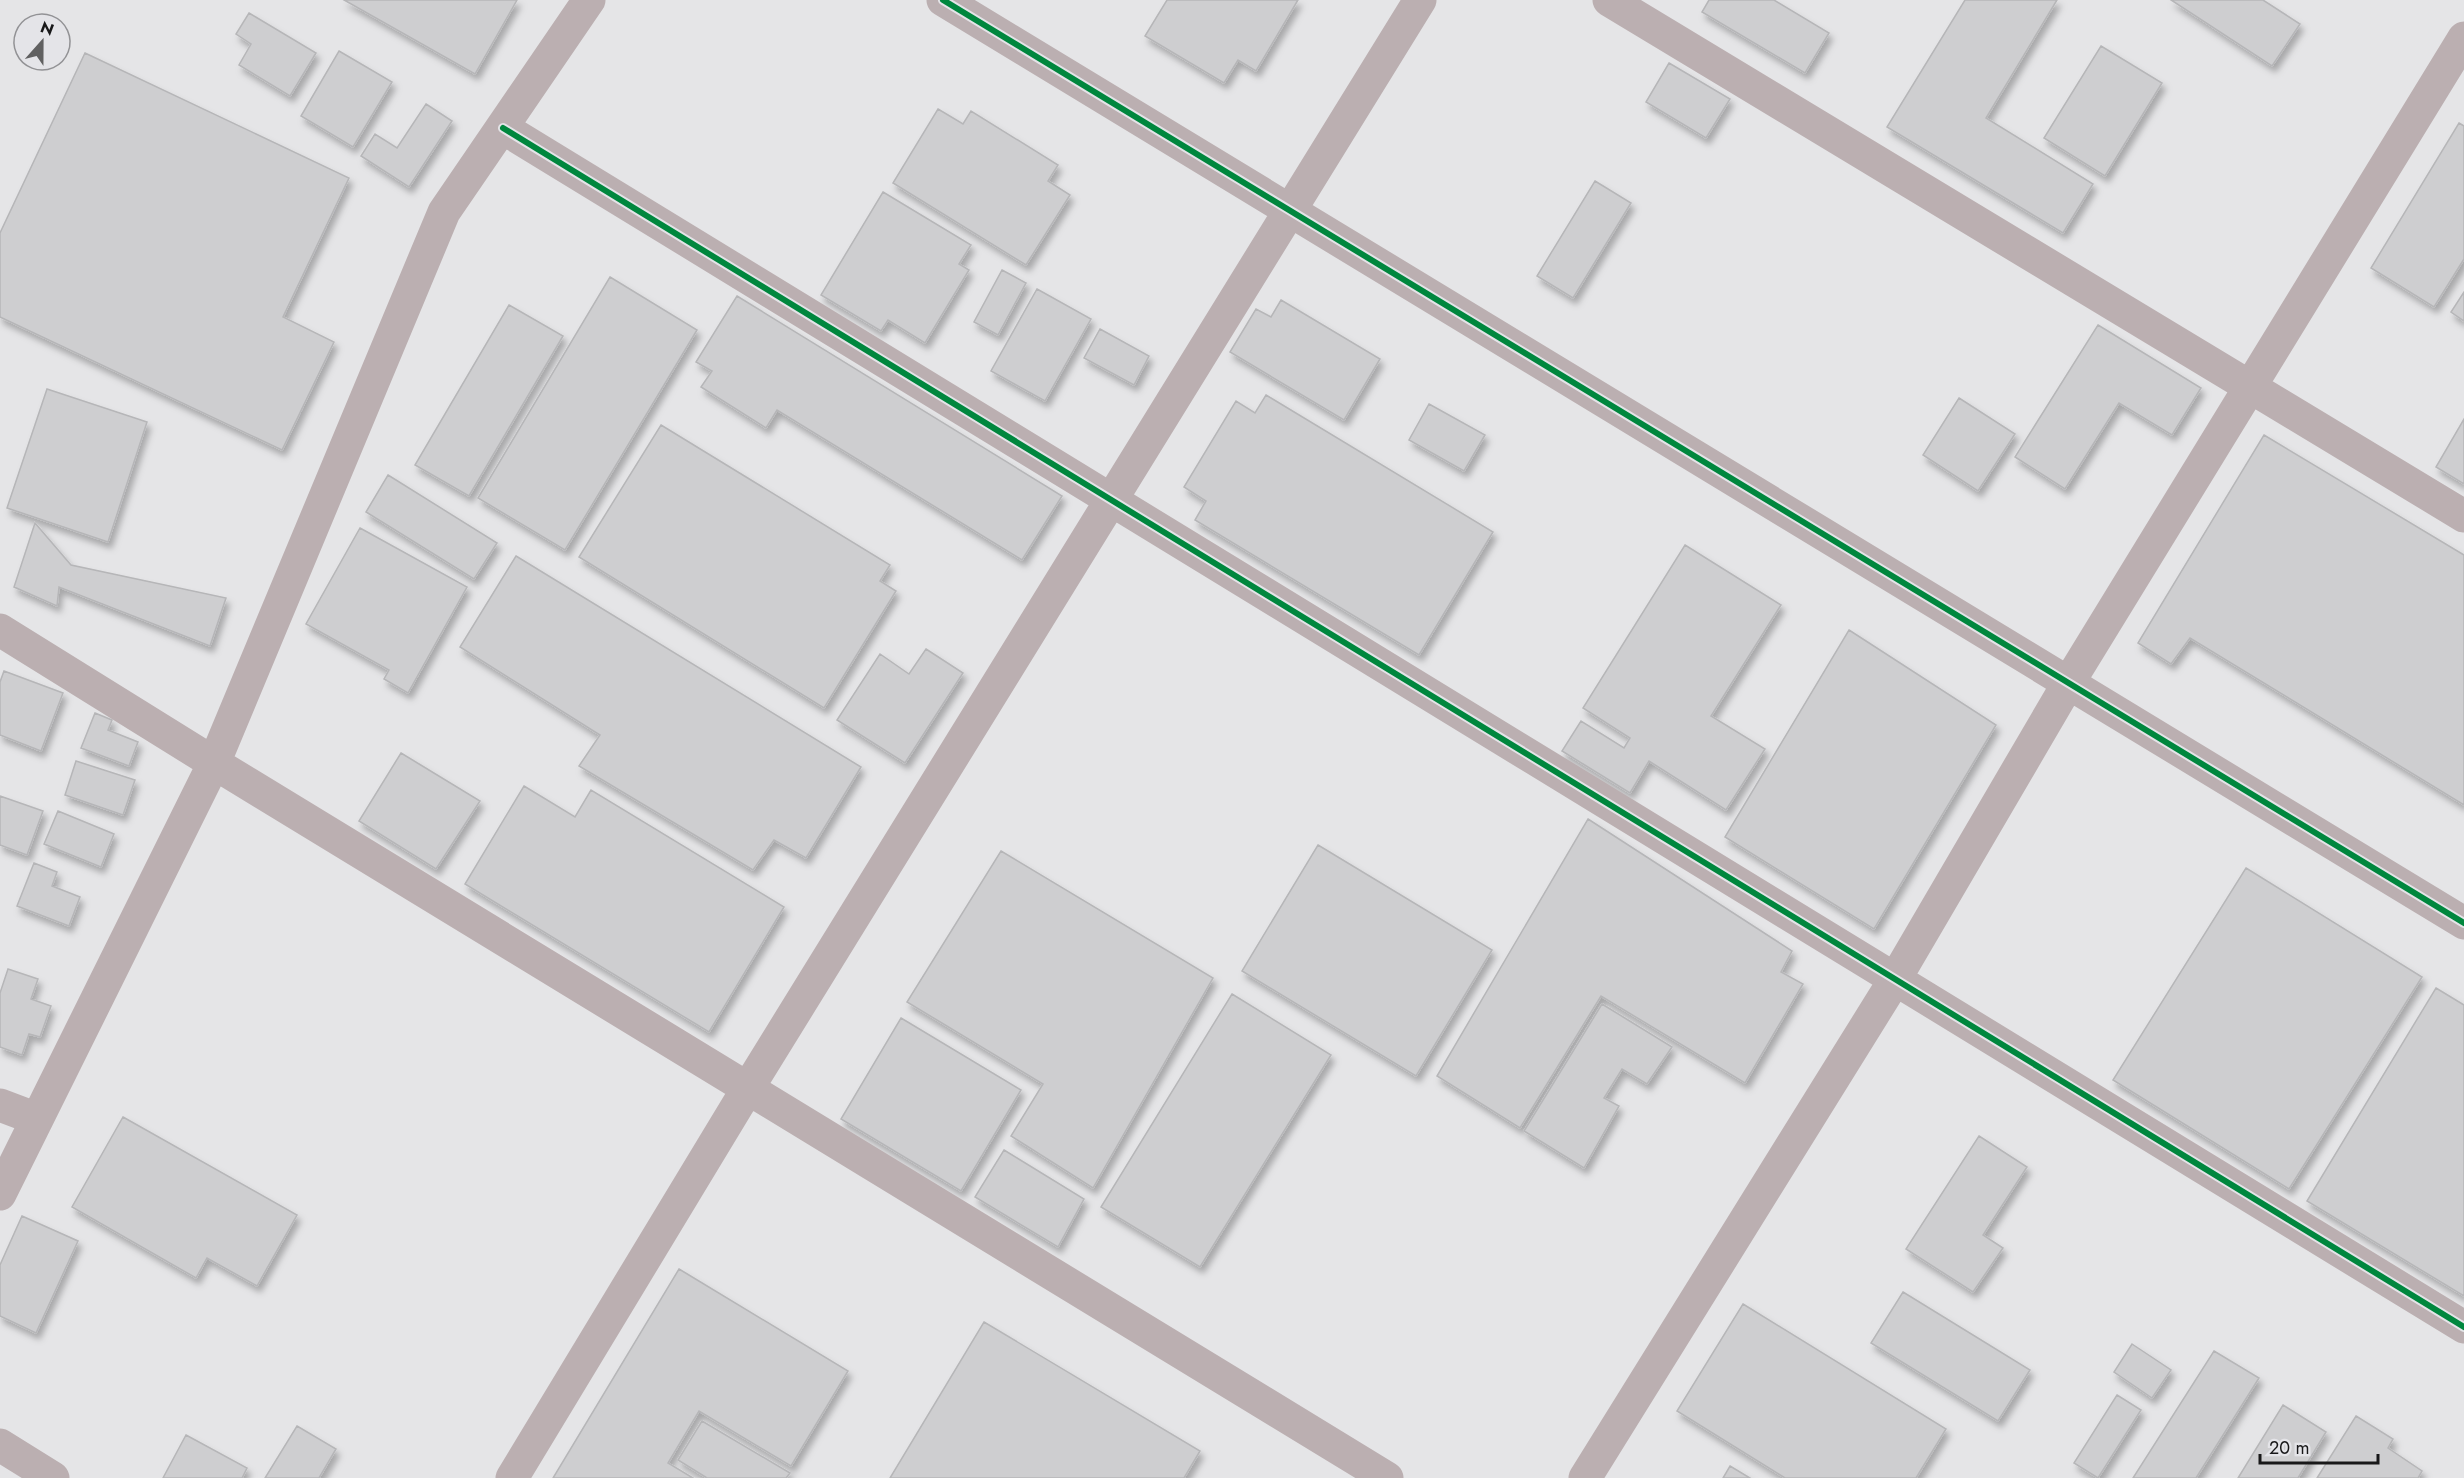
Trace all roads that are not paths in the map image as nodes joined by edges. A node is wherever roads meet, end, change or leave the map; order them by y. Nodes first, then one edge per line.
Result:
1 (589, 0) edge
2 (943, 0) edge
3 (1420, 0) edge
4 (1609, 0) edge
5 (2464, 38) edge
6 (503, 128) junction
7 (1290, 211) junction
8 (2250, 386) junction
9 (1112, 500) junction
10 (2464, 516) edge
11 (0, 630) edge
12 (2069, 682) junction
13 (214, 763) junction
14 (2464, 923) edge
15 (1894, 981) junction
16 (748, 1088) junction
17 (0, 1105) edge
18 (37, 1119) junction
19 (0, 1194) edge
20 (2464, 1327) edge
21 (0, 1445) edge
22 (53, 1478) edge
23 (512, 1478) edge
24 (1387, 1478) edge
25 (1584, 1478) edge

1 - 6 street
2 - 7 street
3 - 7 street
4 - 8 street
5 - 8 street
6 - 9 street
6 - 13 street
7 - 9 street
7 - 12 street
8 - 10 street
8 - 12 street
9 - 15 street
9 - 16 street
11 - 13 street
12 - 14 street
12 - 15 street
13 - 16 street
13 - 18 street
15 - 20 street
15 - 25 street
16 - 23 street
16 - 24 street
17 - 18 street
18 - 19 street
21 - 22 street

